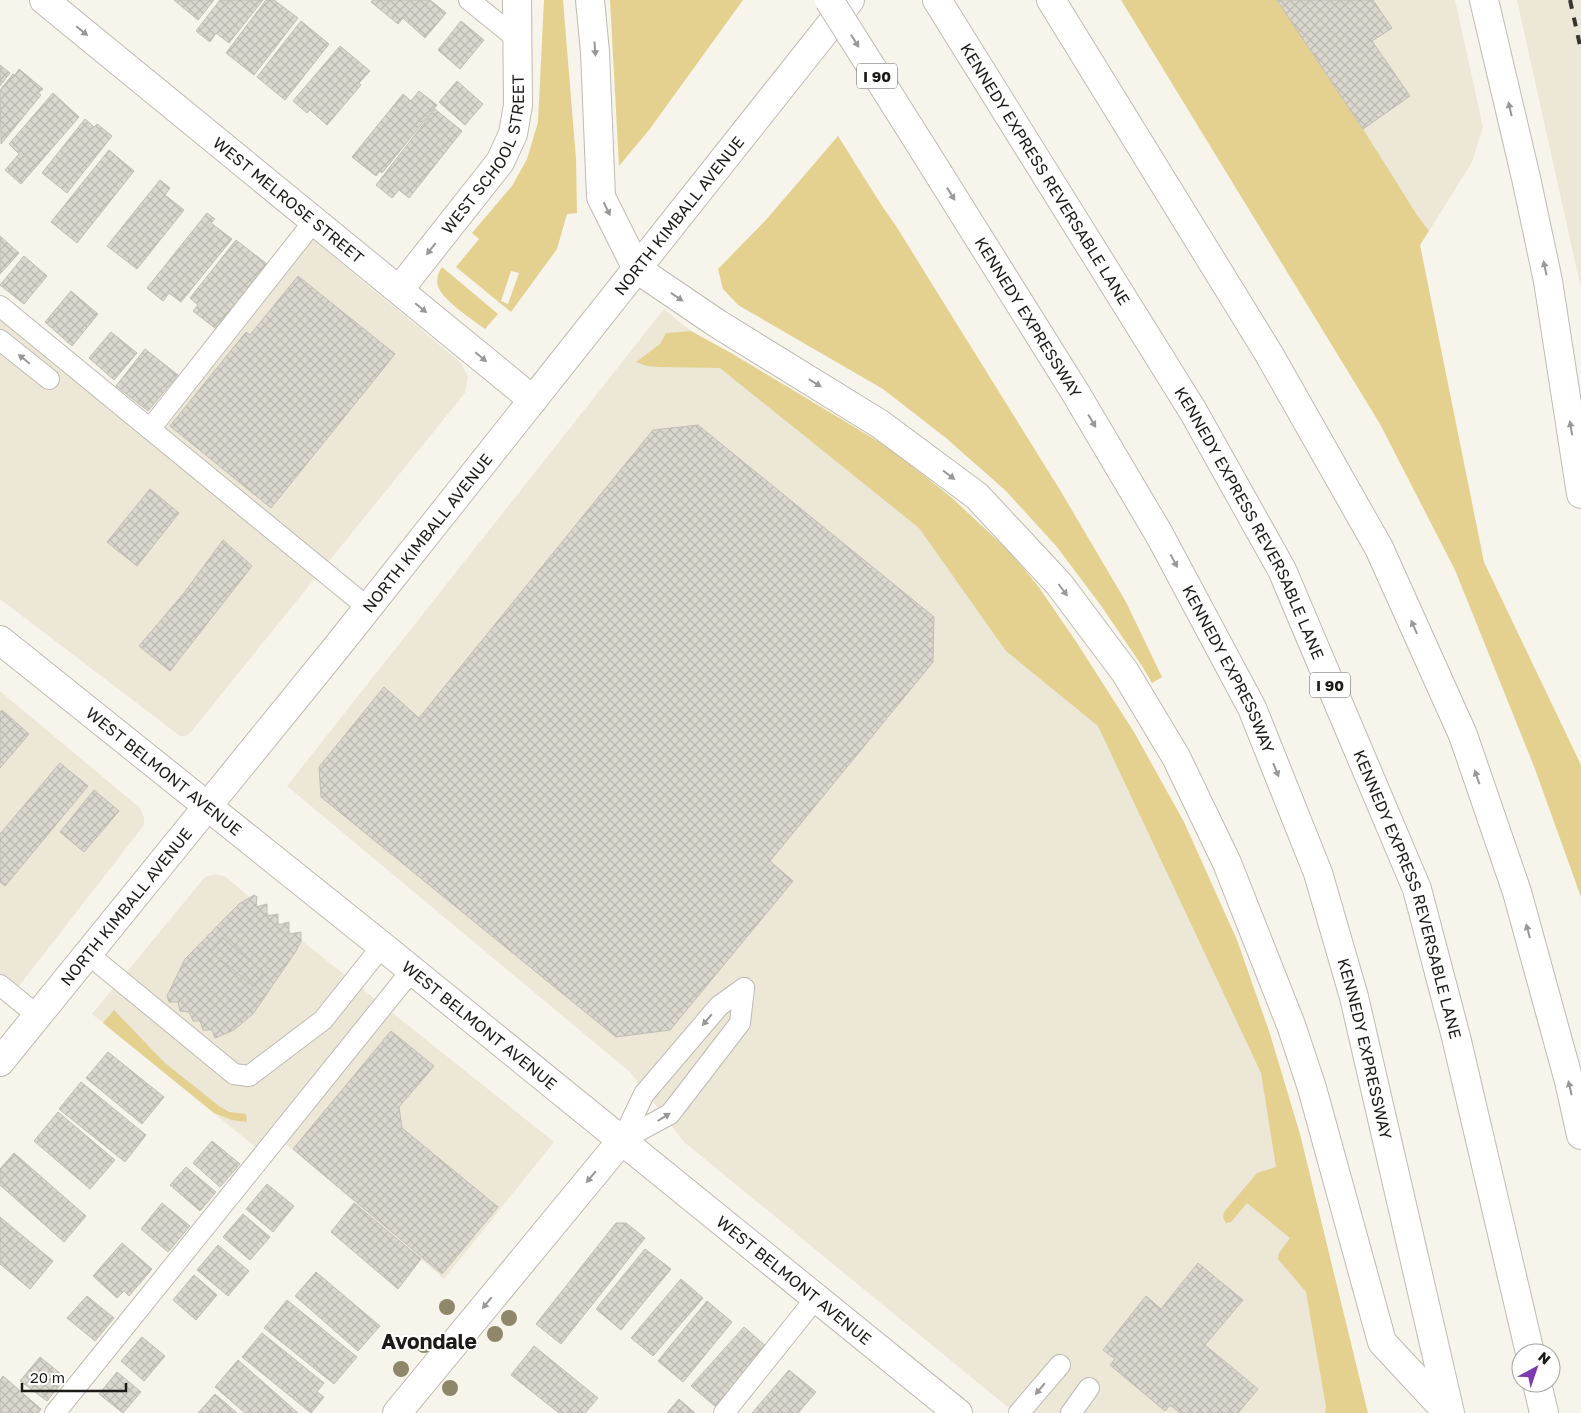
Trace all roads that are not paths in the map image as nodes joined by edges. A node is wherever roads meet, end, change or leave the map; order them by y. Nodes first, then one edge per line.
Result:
1 (44, 0) edge
2 (470, 0) edge
3 (517, 0) edge
4 (590, 0) edge
5 (829, 0) edge
6 (850, 0) edge
7 (937, 0) edge
8 (1051, 0) edge
9 (1484, 0) edge
10 (516, 38) junction
11 (314, 222) junction
12 (637, 270) junction
13 (399, 290) junction
14 (0, 306) edge
15 (0, 340) edge
16 (48, 379) dead end
17 (533, 400) junction
18 (150, 429) junction
19 (1581, 494) edge
20 (367, 607) junction
21 (0, 640) edge
22 (207, 807) junction
23 (382, 946) junction
24 (88, 954) junction
25 (412, 970) junction
26 (0, 985) edge
27 (38, 1016) junction
28 (0, 1062) edge
29 (1581, 1135) edge
30 (622, 1140) junction
31 (816, 1298) junction
32 (1528, 1343) edge
33 (1060, 1365) dead end
34 (1089, 1388) dead end
35 (1539, 1393) edge
36 (55, 1413) edge
37 (397, 1413) edge
38 (724, 1413) edge
39 (958, 1413) edge
40 (1020, 1413) edge
41 (1071, 1413) edge
42 (1449, 1413) edge
43 (1544, 1413) edge

1 -> 11 main road, WEST MELROSE STREET
2 - 10 lane
3 - 10 main road, WEST SCHOOL STREET
4 -> 12 main road
5 -> 42 main road, KENNEDY EXPRESSWAY / I 90, bridge
6 - 12 main road, NORTH KIMBALL AVENUE
7 - 32 main road, KENNEDY EXPRESS REVERSABLE LANE / I 90
29 -> 8 main road
19 -> 9 main road
10 -> 13 main road, WEST SCHOOL STREET
11 - 13 main road, WEST MELROSE STREET
11 - 18 lane
12 - 17 main road, NORTH KIMBALL AVENUE
12 -> 42 main road
13 -> 17 main road, WEST MELROSE STREET
14 - 18 lane
16 -> 15 lane
17 - 20 main road, NORTH KIMBALL AVENUE
18 - 20 lane
20 - 22 main road, NORTH KIMBALL AVENUE
21 - 22 main road, WEST BELMONT AVENUE
22 - 23 main road, WEST BELMONT AVENUE
22 - 24 main road, NORTH KIMBALL AVENUE
23 - 24 lane
23 - 25 main road, WEST BELMONT AVENUE
24 - 27 main road, NORTH KIMBALL AVENUE
25 - 30 main road, WEST BELMONT AVENUE
25 - 36 lane
26 - 27 lane
27 - 28 main road, NORTH KIMBALL AVENUE
30 -> 30 lane
30 - 31 main road, WEST BELMONT AVENUE
30 -> 37 main road
31 - 38 lane
31 - 39 main road, WEST BELMONT AVENUE
33 -> 40 lane
34 - 41 lane
35 - 43 main road

